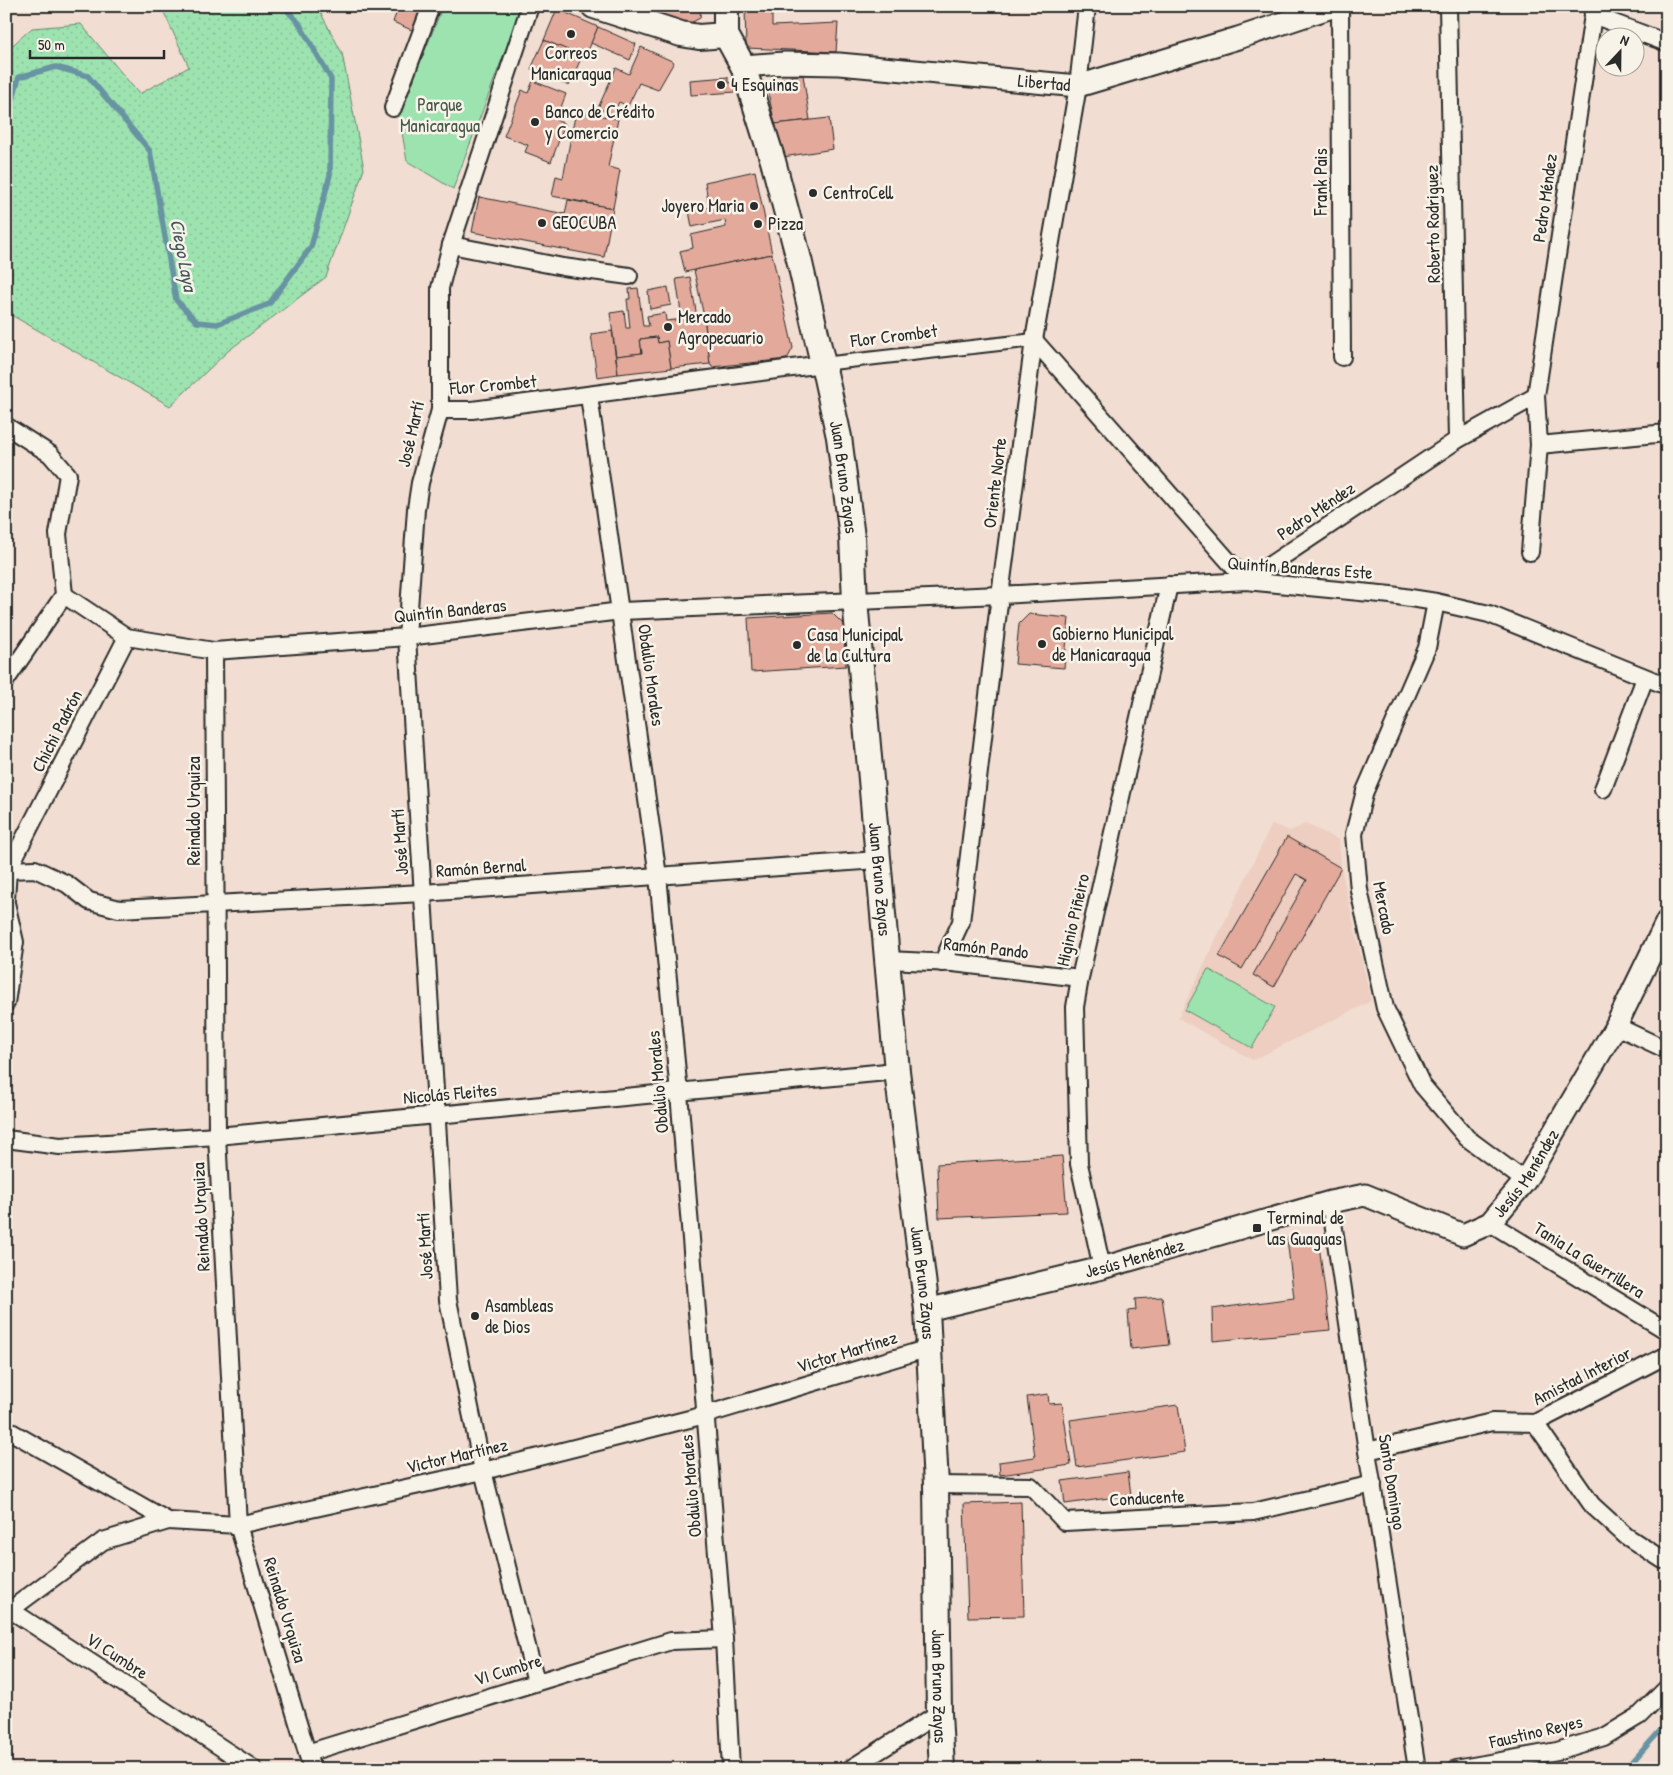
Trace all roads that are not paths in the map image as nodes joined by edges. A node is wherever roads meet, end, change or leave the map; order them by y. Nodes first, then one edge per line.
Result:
1 (432, 6) edge
2 (530, 6) edge
3 (594, 6) edge
4 (726, 6) edge
5 (1087, 6) edge
6 (1340, 6) edge
7 (1448, 6) edge
8 (1323, 8) edge
9 (1592, 11) edge
10 (726, 35) junction
11 (1667, 43) edge
12 (743, 66) junction
13 (1078, 86) junction
14 (393, 108) dead end
15 (451, 245) junction
16 (629, 276) dead end
17 (1034, 340) junction
18 (1342, 357) dead end
19 (823, 364) junction
20 (589, 396) junction
21 (1536, 396) junction
22 (440, 410) junction
23 (6, 426) edge
24 (1667, 433) edge
25 (1458, 440) junction
26 (1539, 445) junction
27 (1530, 552) dead end
28 (1246, 581) junction
29 (1169, 585) junction
30 (64, 595) junction
31 (1000, 595) junction
32 (855, 600) junction
33 (1436, 602) junction
34 (622, 612) junction
35 (127, 637) junction
36 (406, 637) junction
37 (214, 651) junction
38 (1645, 678) junction
39 (6, 680) edge
40 (1667, 686) edge
41 (1603, 789) dead end
42 (877, 860) junction
43 (8, 870) junction
44 (658, 876) junction
45 (423, 893) junction
46 (6, 899) edge
47 (6, 903) edge
48 (215, 903) junction
49 (1667, 921) edge
50 (887, 960) junction
51 (942, 963) junction
52 (1080, 978) junction
53 (6, 1003) edge
54 (1616, 1026) junction
55 (1667, 1050) edge
56 (897, 1071) junction
57 (679, 1093) junction
58 (438, 1115) junction
59 (217, 1136) junction
60 (6, 1140) edge
61 (1525, 1181) junction
62 (1330, 1202) junction
63 (1490, 1223) junction
64 (1102, 1268) junction
65 (927, 1310) junction
66 (1667, 1332) edge
67 (929, 1348) junction
68 (1667, 1354) edge
69 (705, 1415) junction
70 (1535, 1423) junction
71 (6, 1429) edge
72 (1367, 1451) junction
73 (483, 1471) junction
74 (1373, 1484) junction
75 (936, 1485) junction
76 (168, 1521) junction
77 (238, 1525) junction
78 (1663, 1560) dead end
79 (8, 1611) edge
80 (724, 1639) junction
81 (536, 1682) junction
82 (1667, 1688) edge
83 (939, 1713) junction
84 (310, 1761) edge
85 (254, 1769) edge
86 (731, 1769) edge
87 (850, 1769) edge
88 (942, 1769) edge
89 (1417, 1769) edge
90 (1456, 1769) edge

1 - 14 street
2 - 15 street, José Martí
3 - 10 main road
4 - 10 main road, Juan Bruno Zayas
5 - 13 street, Oriente Norte
6 - 18 street, Frank Pais
7 - 25 street, Roberto Rodriguez
8 - 13 street, Libertad
9 - 11 street
9 - 21 street, Pedro Méndez
10 - 12 main road, Juan Bruno Zayas
12 - 13 street, Libertad
12 - 19 main road, Juan Bruno Zayas
13 - 17 street, Oriente Norte
15 - 16 street
15 - 22 street, José Martí
17 - 19 street, Flor Crombet
17 - 28 street
17 - 31 street, Oriente Norte
19 - 20 street, Flor Crombet
19 - 32 main road, Juan Bruno Zayas
20 - 22 street, Flor Crombet
20 - 34 street, Obdulio Morales
21 - 25 street, Pedro Méndez
21 - 26 street, Pedro Méndez
22 - 36 street, José Martí
23 - 30 street
24 - 26 street
25 - 28 street, Pedro Méndez
26 - 27 street, Pedro Méndez
28 - 29 street, Quintín Banderas Este
28 - 33 street, Quintín Banderas Este
29 - 31 street, Quintín Banderas Este
29 - 52 street, Higinio Piñeiro
30 - 35 street, Quintín Banderas
30 - 39 street
31 - 32 street, Quintín Banderas Este
31 - 51 street, Oriente Norte
32 - 34 street, Quintín Banderas
32 - 42 main road, Juan Bruno Zayas
33 - 38 street, Quintín Banderas Este
33 - 61 street, Mercado
34 - 36 street, Quintín Banderas
34 - 44 street, Obdulio Morales
35 - 37 street, Quintín Banderas
35 - 43 street, Chichi Padrón
36 - 37 street, Quintín Banderas
36 - 45 street, José Martí
37 - 48 street, Reinaldo Urquiza
38 - 40 street, Quintín Banderas Este
38 - 41 street
42 - 44 street, Ramón Bernal
42 - 50 main road, Juan Bruno Zayas
43 - 46 street, Chichi Padrón
43 - 48 street, Ramón Bernal
44 - 45 street, Ramón Bernal
44 - 57 street, Obdulio Morales
45 - 48 street, Ramón Bernal
45 - 58 street, José Martí
47 - 53 street
48 - 59 street, Reinaldo Urquiza
49 - 54 street, Jesús Menéndez
50 - 51 street, Ramón Pando
50 - 56 main road, Juan Bruno Zayas
51 - 52 street, Ramón Pando
52 - 64 street, Higinio Piñeiro
54 - 55 street
54 - 61 street, Jesús Menéndez
56 - 57 street, Nicolás Fleites
56 - 65 main road, Juan Bruno Zayas
57 - 58 street, Nicolás Fleites
57 - 69 street, Obdulio Morales
58 - 59 street, Nicolás Fleites
58 - 73 street, José Martí
59 - 60 street, Nicolás Fleites
59 - 77 street, Reinaldo Urquiza
61 - 63 street, Jesús Menéndez
62 - 63 street, Jesús Menéndez
62 - 64 street, Jesús Menéndez
62 - 72 street, Santo Domingo
63 - 66 street, Tania La Guerrillera
64 - 65 street, Jesús Menéndez
65 - 67 main road, Juan Bruno Zayas
67 - 69 street, Victor Martínez
67 - 75 main road, Juan Bruno Zayas
68 - 70 street, Amistad Interior
69 - 73 street, Victor Martínez
69 - 80 street, Obdulio Morales
70 - 72 street, Amistad Interior
70 - 78 street
71 - 76 street, Victor Martínez
72 - 74 street, Santo Domingo
73 - 77 street, Victor Martínez
73 - 81 street, José Martí
74 - 75 street, Conducente
74 - 89 street, Santo Domingo
75 - 83 main road, Juan Bruno Zayas
76 - 77 street, Victor Martínez
76 - 79 street
77 - 84 street, Reinaldo Urquiza
79 - 85 street, VI Cumbre
80 - 81 street, VI Cumbre
80 - 86 street, Obdulio Morales
81 - 84 street, VI Cumbre
82 - 90 street, Faustino Reyes
83 - 87 street
83 - 88 main road, Juan Bruno Zayas

